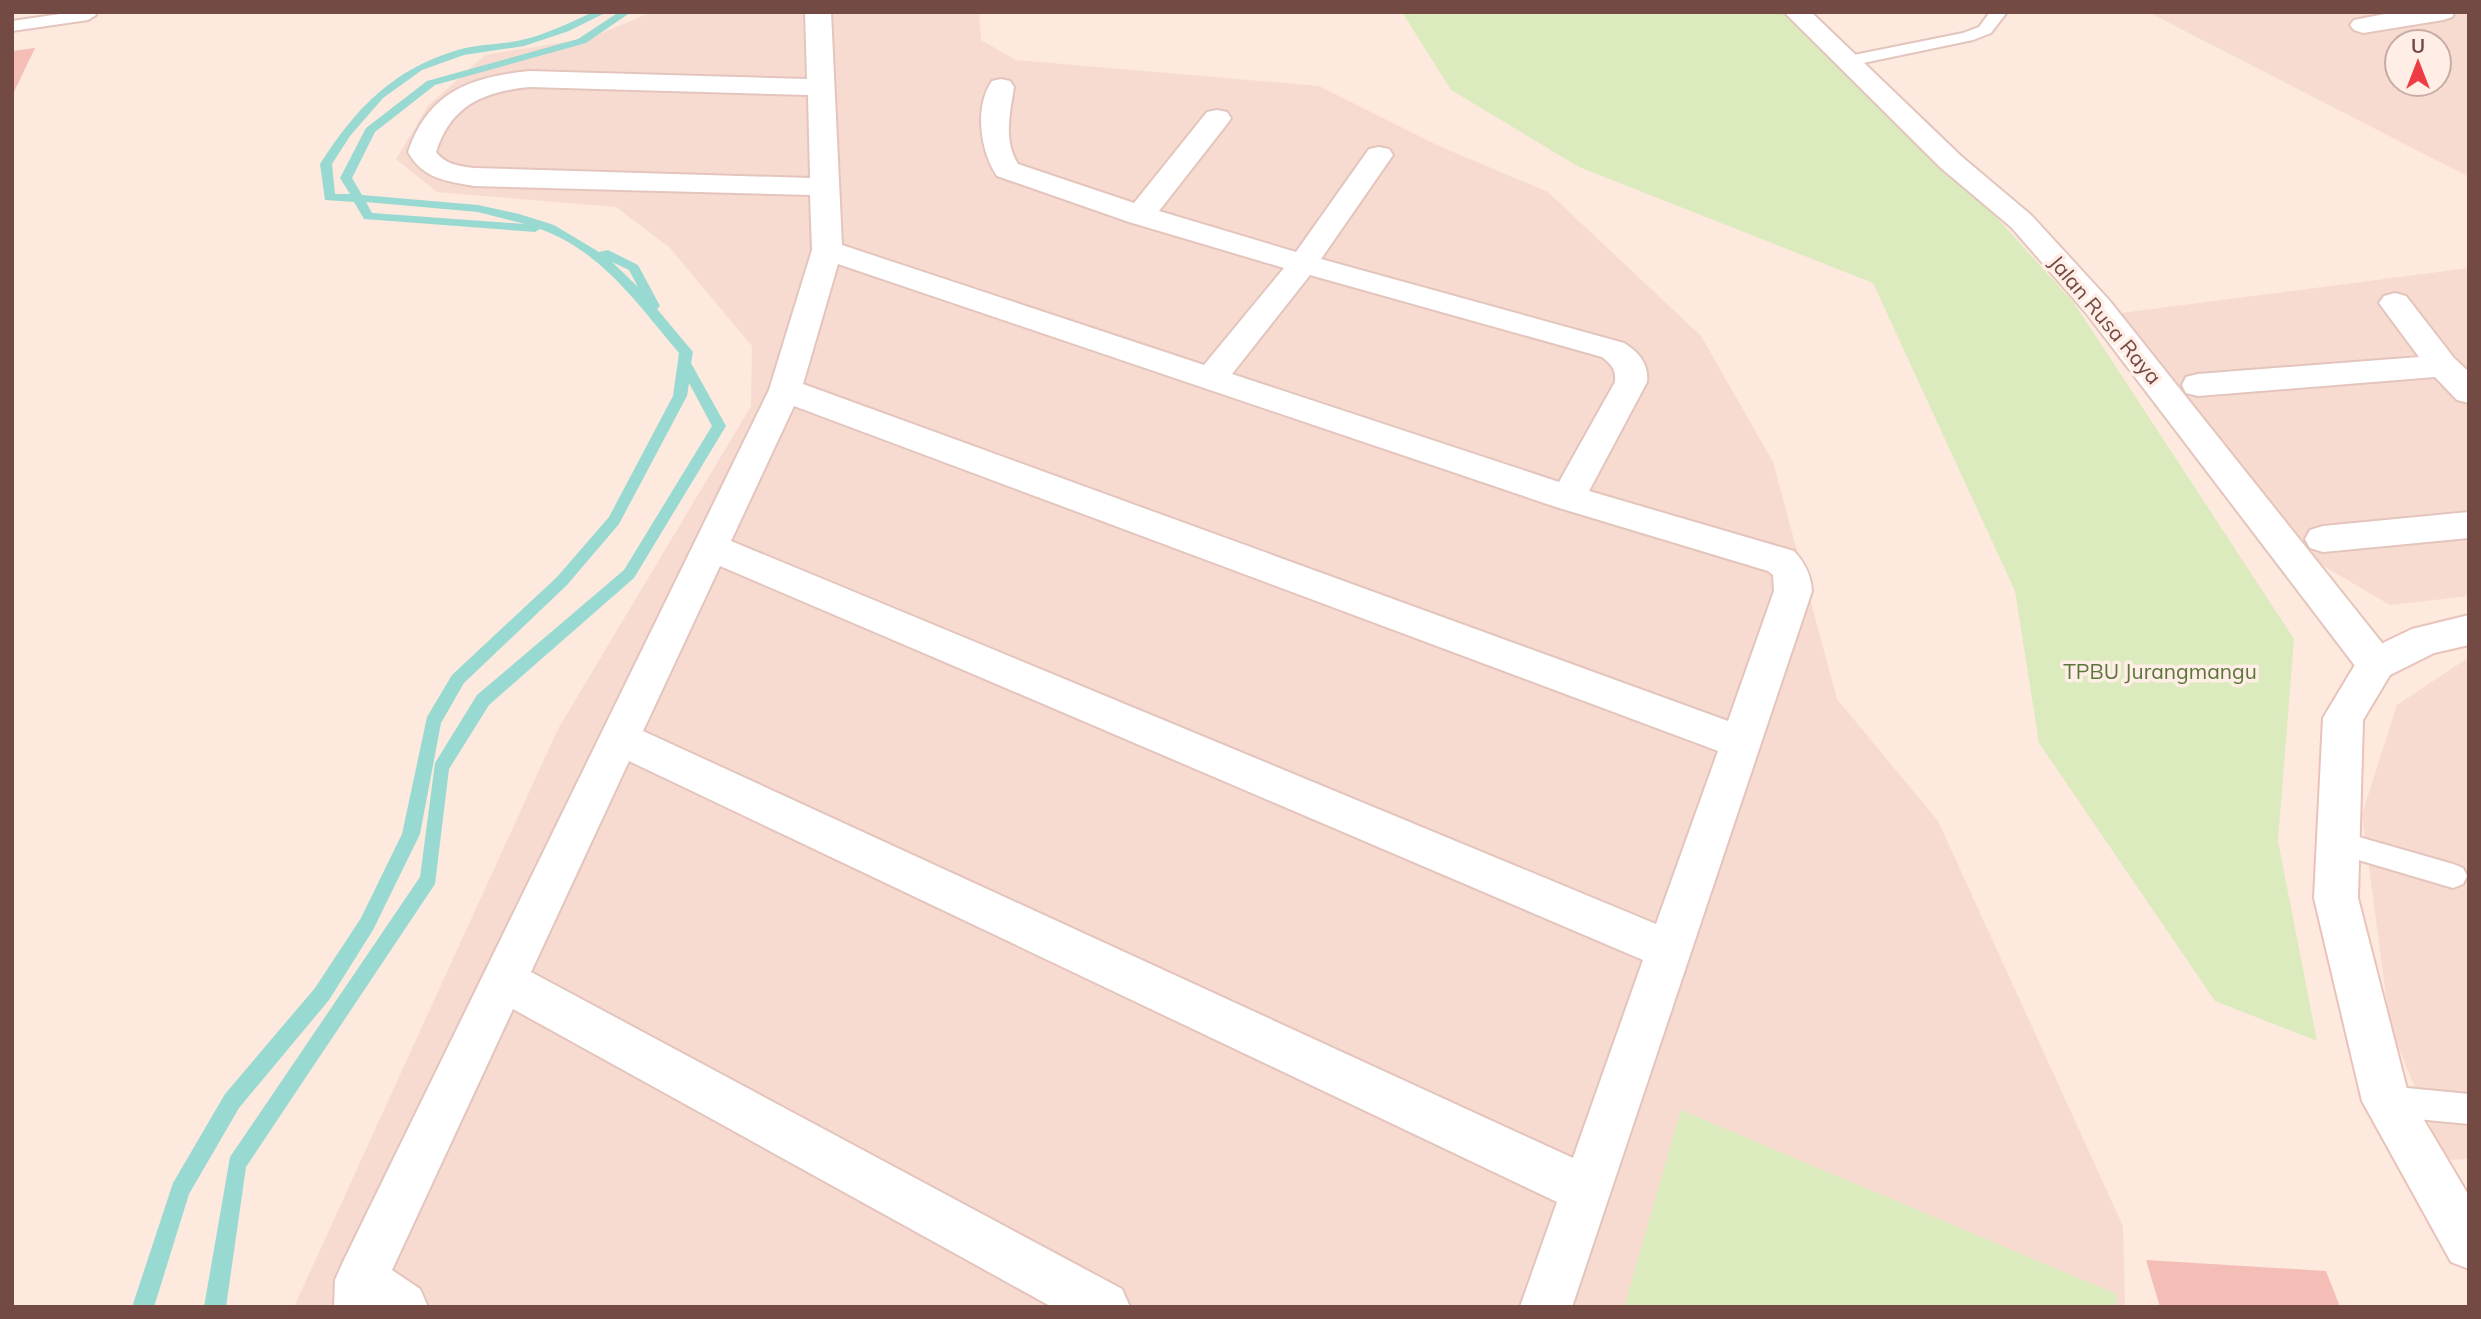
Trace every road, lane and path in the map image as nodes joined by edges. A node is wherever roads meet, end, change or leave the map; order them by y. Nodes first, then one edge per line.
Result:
1 (818, 12) edge
2 (1796, 12) edge
3 (2000, 12) edge
4 (2443, 12) edge
5 (88, 15) dead end
6 (2363, 25) dead end
7 (12, 26) edge
8 (1844, 62) junction
9 (821, 87) junction
10 (1001, 87) dead end
11 (1217, 118) dead end
12 (1379, 155) dead end
13 (824, 187) junction
14 (1139, 216) junction
15 (827, 250) junction
16 (1302, 265) junction
17 (2395, 303) dead end
18 (2443, 366) junction
19 (1211, 378) junction
20 (2198, 385) dead end
21 (785, 390) junction
22 (2469, 392) edge
23 (1568, 498) junction
24 (2469, 525) edge
25 (2323, 539) dead end
26 (711, 547) junction
27 (2469, 631) edge
28 (2376, 664) junction
29 (620, 738) junction
30 (1739, 742) junction
31 (2337, 843) junction
32 (2453, 876) dead end
33 (1668, 950) junction
34 (503, 980) junction
35 (2386, 1101) junction
36 (2469, 1109) edge
37 (1586, 1190) junction
38 (2469, 1244) edge
39 (360, 1293) edge
40 (402, 1307) edge
41 (1104, 1307) edge
42 (1546, 1307) edge

1 - 9 street
2 - 8 street, Jalan Rusa Raya
3 - 8 lane
4 - 6 street
5 - 7 lane
8 - 28 street, Jalan Rusa Raya
9 - 13 street
9 - 13 street
10 - 14 street
11 - 14 street
12 - 16 street
13 - 15 street
14 - 16 street
15 - 19 street
15 - 21 street
16 - 19 street
16 - 23 street
17 - 18 street
18 - 20 street
18 - 22 street
19 - 23 street
21 - 26 street
21 - 30 street
23 - 30 street
24 - 25 street
26 - 29 street
26 - 33 street
27 - 28 street
28 - 31 street
29 - 34 street
29 - 37 street
30 - 33 street
31 - 32 lane
31 - 35 street
33 - 37 street
34 - 39 street
34 - 41 street
35 - 36 lane
35 - 38 street
37 - 42 street
39 - 40 street

